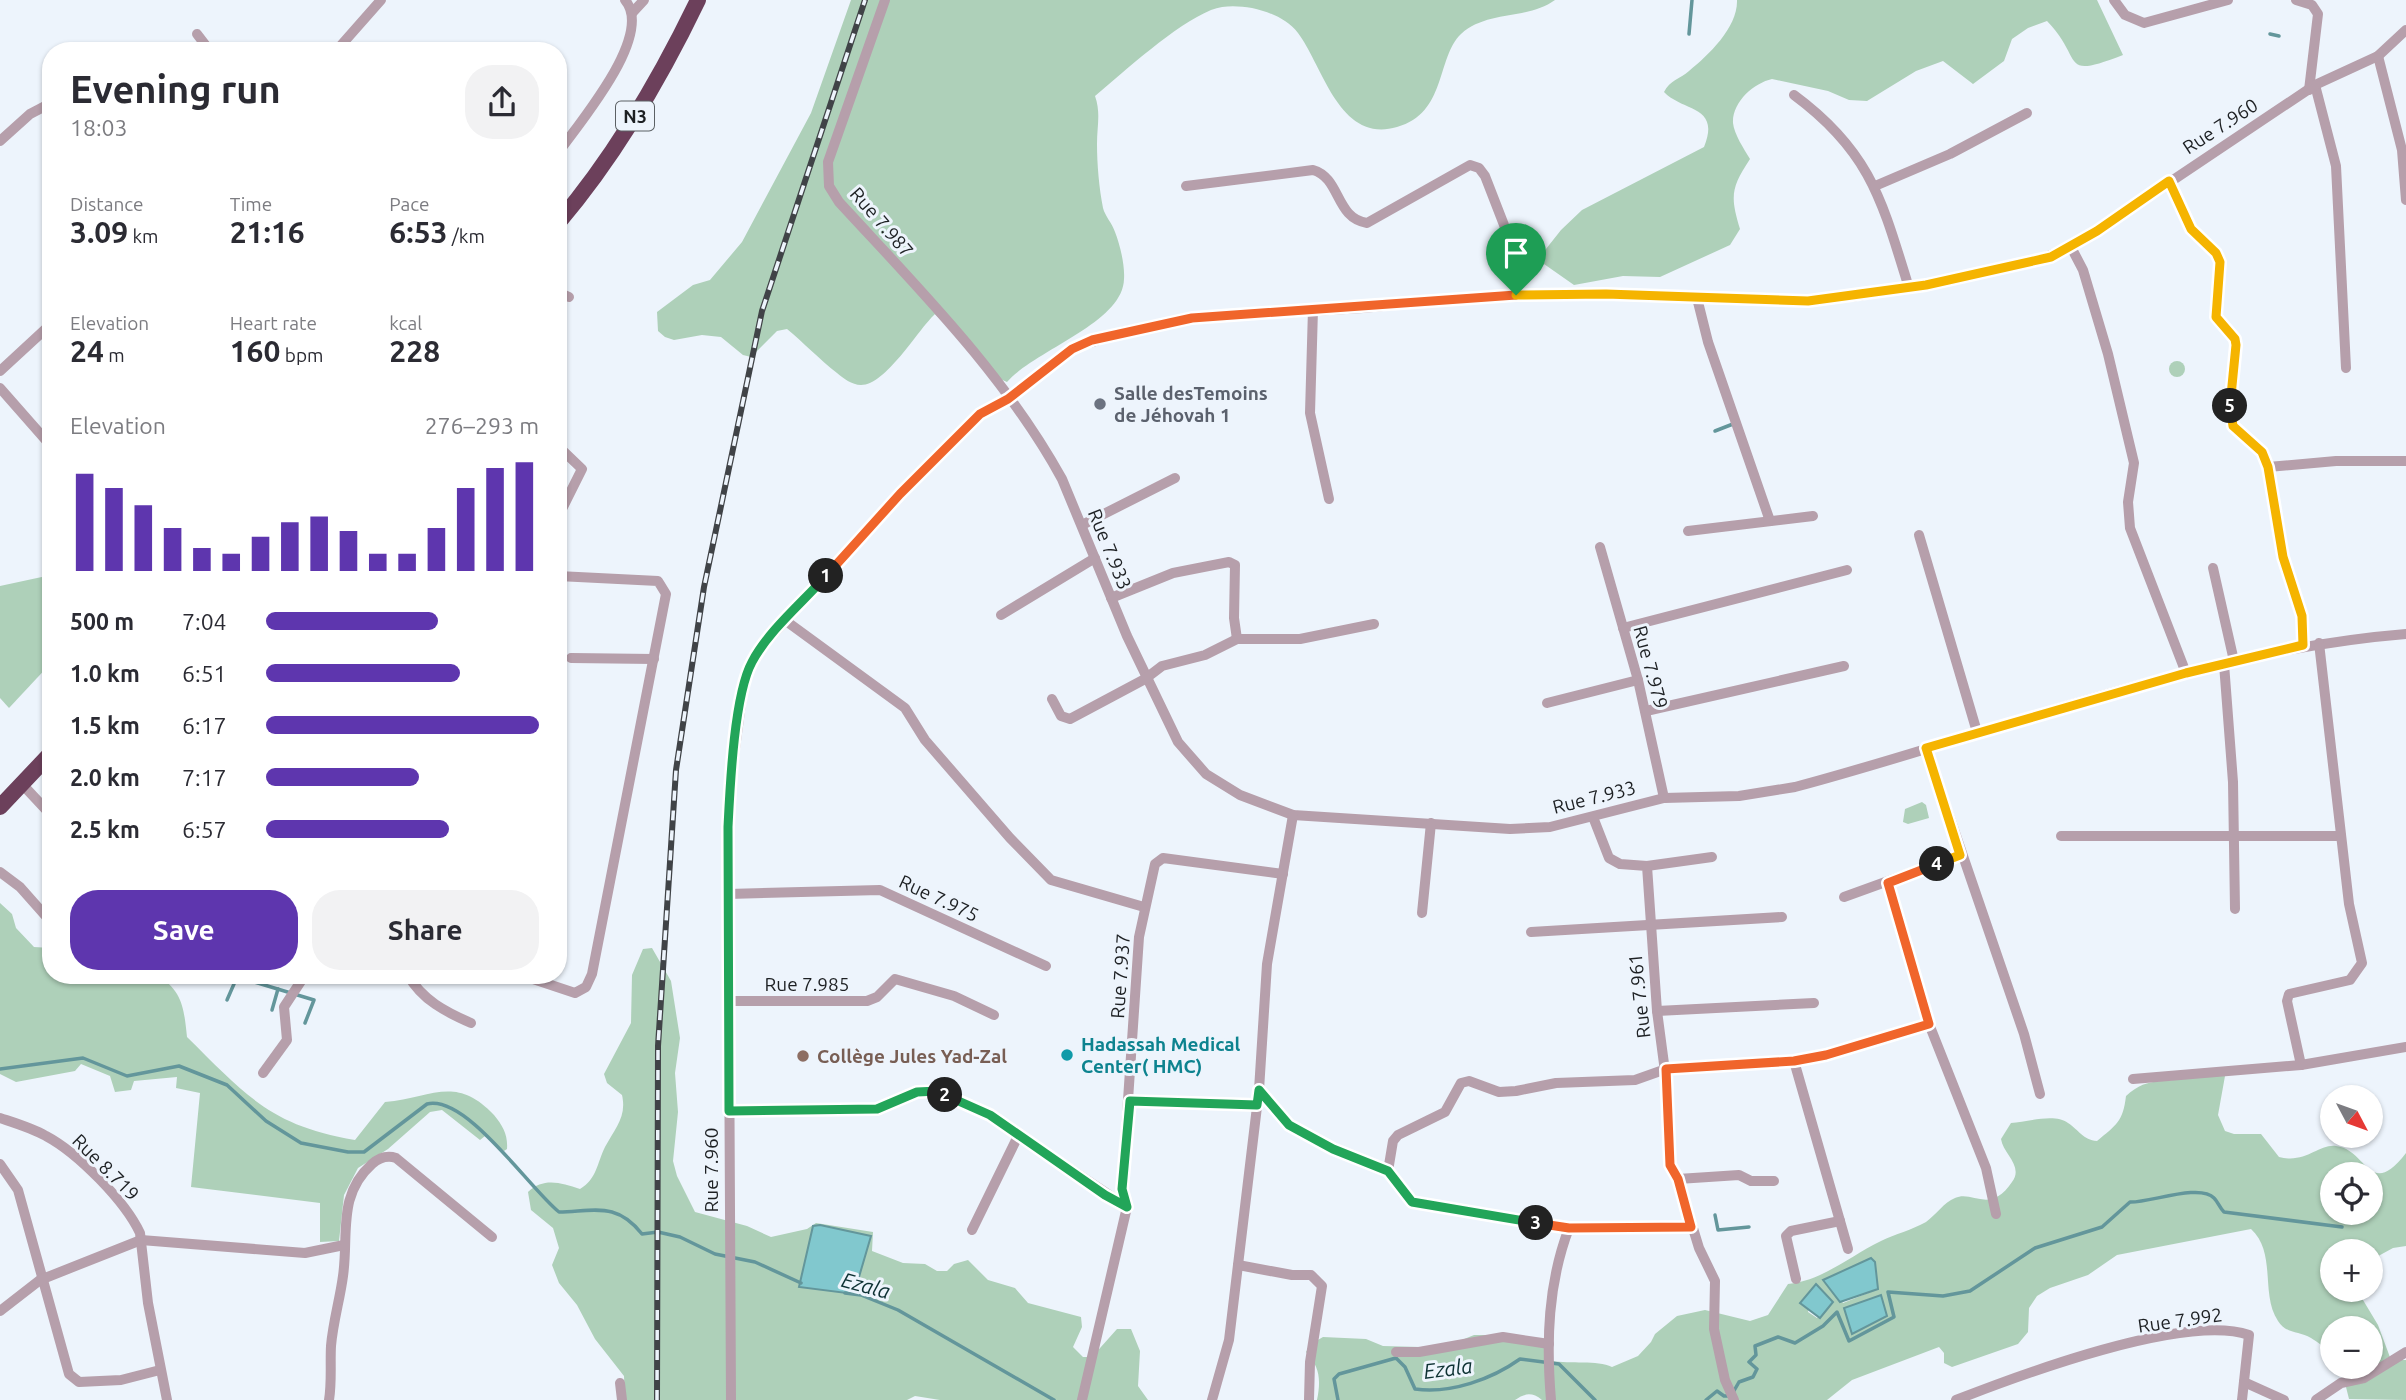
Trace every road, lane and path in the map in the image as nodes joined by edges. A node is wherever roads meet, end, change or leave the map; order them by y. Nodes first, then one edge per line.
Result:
1 (381, 0) edge
2 (625, 0) edge
3 (644, 0) edge
4 (698, 0) edge
5 (885, 0) edge
6 (2113, 0) edge
7 (2228, 0) edge
8 (2296, 0) edge
9 (632, 13) junction
10 (2406, 30) edge
11 (197, 34) dead end
12 (204, 42) edge
13 (344, 42) edge
14 (2378, 56) junction
15 (2312, 87) junction
16 (1794, 95) dead end
17 (42, 108) edge
18 (2027, 113) dead end
19 (567, 140) edge
20 (0, 141) edge
21 (2169, 181) junction
22 (1186, 186) dead end
23 (1875, 186) junction
24 (2406, 200) edge
25 (567, 211) edge
26 (2071, 247) junction
27 (1909, 288) junction
28 (1516, 295) junction
29 (1697, 298) junction
30 (1314, 309) junction
31 (42, 332) edge
32 (2346, 368) dead end
33 (0, 371) edge
34 (0, 388) edge
35 (1008, 399) junction
36 (42, 436) edge
37 (567, 455) edge
38 (2406, 461) edge
39 (2268, 467) junction
40 (1175, 478) dead end
41 (567, 499) edge
42 (1329, 499) dead end
43 (1813, 516) dead end
44 (1770, 521) junction
45 (1082, 525) junction
46 (1688, 531) dead end
47 (1919, 535) dead end
48 (1600, 547) dead end
49 (1095, 558) junction
50 (2213, 568) dead end
51 (1847, 570) dead end
52 (567, 577) edge
53 (1111, 598) junction
54 (1001, 615) dead end
55 (786, 621) junction
56 (1374, 624) dead end
57 (1623, 628) junction
58 (2406, 634) edge
59 (1237, 639) junction
60 (2319, 643) junction
61 (2303, 645) junction
62 (571, 658) dead end
63 (653, 659) junction
64 (2229, 663) junction
65 (1844, 666) dead end
66 (2186, 673) junction
67 (1145, 679) junction
68 (1638, 680) junction
69 (1052, 699) dead end
70 (1547, 703) dead end
71 (1646, 712) junction
72 (1977, 732) junction
73 (1926, 748) junction
74 (42, 763) edge
75 (22, 784) junction
76 (1664, 798) junction
77 (42, 805) edge
78 (0, 807) edge
79 (1293, 815) junction
80 (1594, 817) junction
81 (1431, 823) junction
82 (2061, 836) dead end
83 (2232, 836) junction
84 (2342, 836) junction
85 (1960, 855) junction
86 (1712, 857) dead end
87 (1647, 866) junction
88 (0, 872) edge
89 (1283, 874) junction
90 (1888, 883) junction
91 (728, 894) junction
92 (1844, 897) dead end
93 (1144, 907) junction
94 (2235, 909) dead end
95 (42, 912) edge
96 (1422, 913) dead end
97 (1782, 917) dead end
98 (1649, 925) junction
99 (1531, 932) dead end
100 (1046, 966) dead end
101 (299, 984) edge
102 (413, 984) edge
103 (548, 984) edge
104 (730, 1001) junction
105 (1814, 1003) dead end
106 (1657, 1011) junction
107 (994, 1015) dead end
108 (471, 1023) dead end
109 (1929, 1024) junction
110 (2406, 1047) edge
111 (1794, 1061) junction
112 (2301, 1066) junction
113 (1666, 1069) junction
114 (263, 1073) dead end
115 (2133, 1079) dead end
116 (1259, 1090) junction
117 (2040, 1094) dead end
118 (1130, 1101) junction
119 (1257, 1105) junction
120 (729, 1111) junction
121 (0, 1118) edge
122 (1019, 1134) junction
123 (0, 1164) edge
124 (1388, 1171) junction
125 (1678, 1179) junction
126 (1774, 1181) dead end
127 (1127, 1207) junction
128 (1996, 1214) dead end
129 (1840, 1221) junction
130 (1691, 1227) junction
131 (1569, 1228) junction
132 (972, 1230) dead end
133 (492, 1237) dead end
134 (141, 1240) junction
135 (344, 1245) junction
136 (1848, 1250) dead end
137 (1238, 1265) junction
138 (1796, 1279) dead end
139 (40, 1280) junction
140 (0, 1311) edge
141 (1549, 1344) junction
142 (1396, 1352) dead end
143 (2406, 1352) edge
144 (160, 1370) junction
145 (2244, 1382) junction
146 (620, 1383) dead end
147 (167, 1400) edge
148 (329, 1400) edge
149 (622, 1400) edge
150 (731, 1400) edge
151 (1082, 1400) edge
152 (1212, 1400) edge
153 (1309, 1400) edge
154 (1551, 1400) edge
155 (1734, 1400) edge
156 (1956, 1400) edge
157 (2242, 1400) edge
158 (2284, 1400) edge
159 (2316, 1400) edge

1 - 13 street
2 - 9 street
3 - 9 street
4 - 25 highway, N3
5 - 35 street, Rue 7.987
6 - 7 street
8 - 15 street
9 - 19 street
10 - 14 street, Rue 7.960
11 - 12 street
14 - 15 street, Rue 7.960
14 - 24 street
15 - 21 street, Rue 7.960
15 - 32 street
16 - 23 street
17 - 20 street
18 - 23 street
21 - 26 street, Rue 7.960
21 - 39 street
22 - 28 street
23 - 27 street
26 - 27 street, Rue 7.960
26 - 66 street
27 - 29 street, Rue 7.960
28 - 29 street, Rue 7.960
28 - 30 street, Rue 7.960
29 - 44 street
30 - 35 street, Rue 7.960
30 - 42 street
31 - 33 street
34 - 36 street
35 - 45 street, Rue 7.933
35 - 55 street, Rue 7.960
37 - 41 street
38 - 39 street
39 - 61 street
40 - 45 street
43 - 44 street
44 - 46 street
45 - 49 street, Rue 7.933
47 - 72 street
48 - 57 street, Rue 7.979
49 - 53 street, Rue 7.933
49 - 54 street
50 - 64 street
51 - 57 street
52 - 63 street
53 - 59 street
53 - 67 street, Rue 7.933
55 - 91 street, Rue 7.960
55 - 93 street
56 - 59 street
57 - 68 street, Rue 7.979
58 - 60 street, Rue 7.933
59 - 67 street
60 - 61 street, Rue 7.933
60 - 84 street
61 - 64 street, Rue 7.933
62 - 63 street
63 - 103 street
64 - 66 street, Rue 7.933
64 - 83 street
65 - 71 street
66 - 72 street, Rue 7.933
67 - 69 street
67 - 79 street, Rue 7.933
68 - 70 street
68 - 71 street, Rue 7.979
71 - 76 street, Rue 7.979
72 - 73 street, Rue 7.933
73 - 76 street, Rue 7.933
73 - 85 street
74 - 75 highway
75 - 77 street
75 - 78 highway
76 - 80 street, Rue 7.933
79 - 81 street, Rue 7.933
79 - 89 street
80 - 81 street, Rue 7.933
80 - 87 street
81 - 96 street
82 - 83 street
83 - 84 street
83 - 94 street
84 - 112 street
85 - 90 street
85 - 117 street
86 - 87 street
87 - 98 street, Rue 7.961
88 - 95 street
89 - 93 street, Rue 7.937
89 - 116 street
90 - 92 street
90 - 109 street
91 - 100 street, Rue 7.975
91 - 104 street, Rue 7.960
93 - 118 street, Rue 7.937
97 - 98 street
98 - 99 street
98 - 106 street, Rue 7.961
101 - 114 street
102 - 108 street
104 - 107 street, Rue 7.985
104 - 120 street, Rue 7.960
105 - 106 street
106 - 113 street, Rue 7.961
109 - 111 street
109 - 128 street
110 - 112 street
111 - 113 street
111 - 129 street
112 - 115 street
113 - 124 street
113 - 125 street, Rue 7.961
116 - 119 street
116 - 124 street
118 - 119 street
118 - 127 street, Rue 7.937
119 - 137 street
120 - 122 street
120 - 150 street, Rue 7.960
121 - 134 street, Rue 8.719
122 - 127 street
122 - 132 street
123 - 139 street
124 - 131 street
125 - 126 street
125 - 130 street, Rue 7.961
127 - 151 street, Rue 7.937
129 - 136 street
129 - 138 street
130 - 131 street
130 - 155 street, Rue 7.961
131 - 141 street
133 - 135 street
134 - 135 street
134 - 139 street
134 - 144 street, Rue 8.719
135 - 148 street
137 - 152 street
137 - 153 street
139 - 140 street
139 - 144 street
141 - 142 street
141 - 154 street
143 - 159 street
144 - 147 street, Rue 8.719
145 - 156 street, Rue 7.992
145 - 157 street, Rue 7.992
145 - 158 street
146 - 149 street

